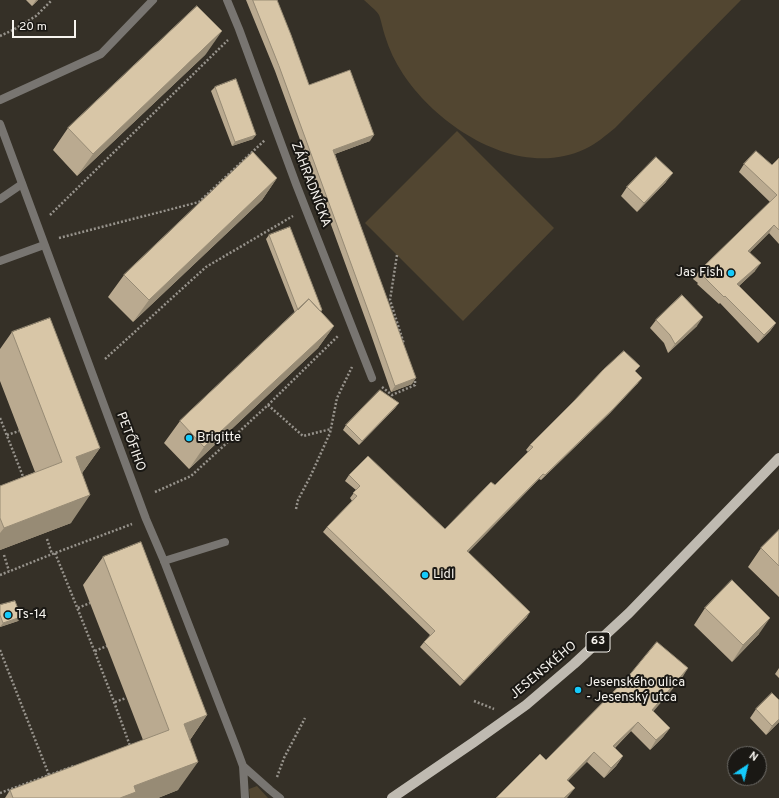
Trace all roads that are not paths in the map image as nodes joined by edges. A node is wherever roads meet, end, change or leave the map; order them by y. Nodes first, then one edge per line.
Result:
1 (153, 0) edge
2 (226, 0) edge
3 (0, 100) edge
4 (0, 124) edge
5 (22, 184) junction
6 (0, 199) edge
7 (44, 245) junction
8 (0, 261) edge
9 (372, 378) road end
10 (779, 458) edge
11 (225, 542) dead end
12 (164, 561) junction
13 (243, 766) junction
14 (245, 798) edge
15 (280, 798) edge
16 (392, 798) edge

1 - 3 street
2 - 9 street, ZÁHRADNÍCKA
4 - 5 street, PETŐFIHO
5 - 6 street
5 - 7 street, PETŐFIHO
7 - 8 street
7 - 12 street, PETŐFIHO
10 - 16 main road, JESENSKÉHO / 63
11 - 12 street
12 - 13 street, PETŐFIHO
13 - 14 street, PETŐFIHO
13 - 15 street, PETŐFIHO

